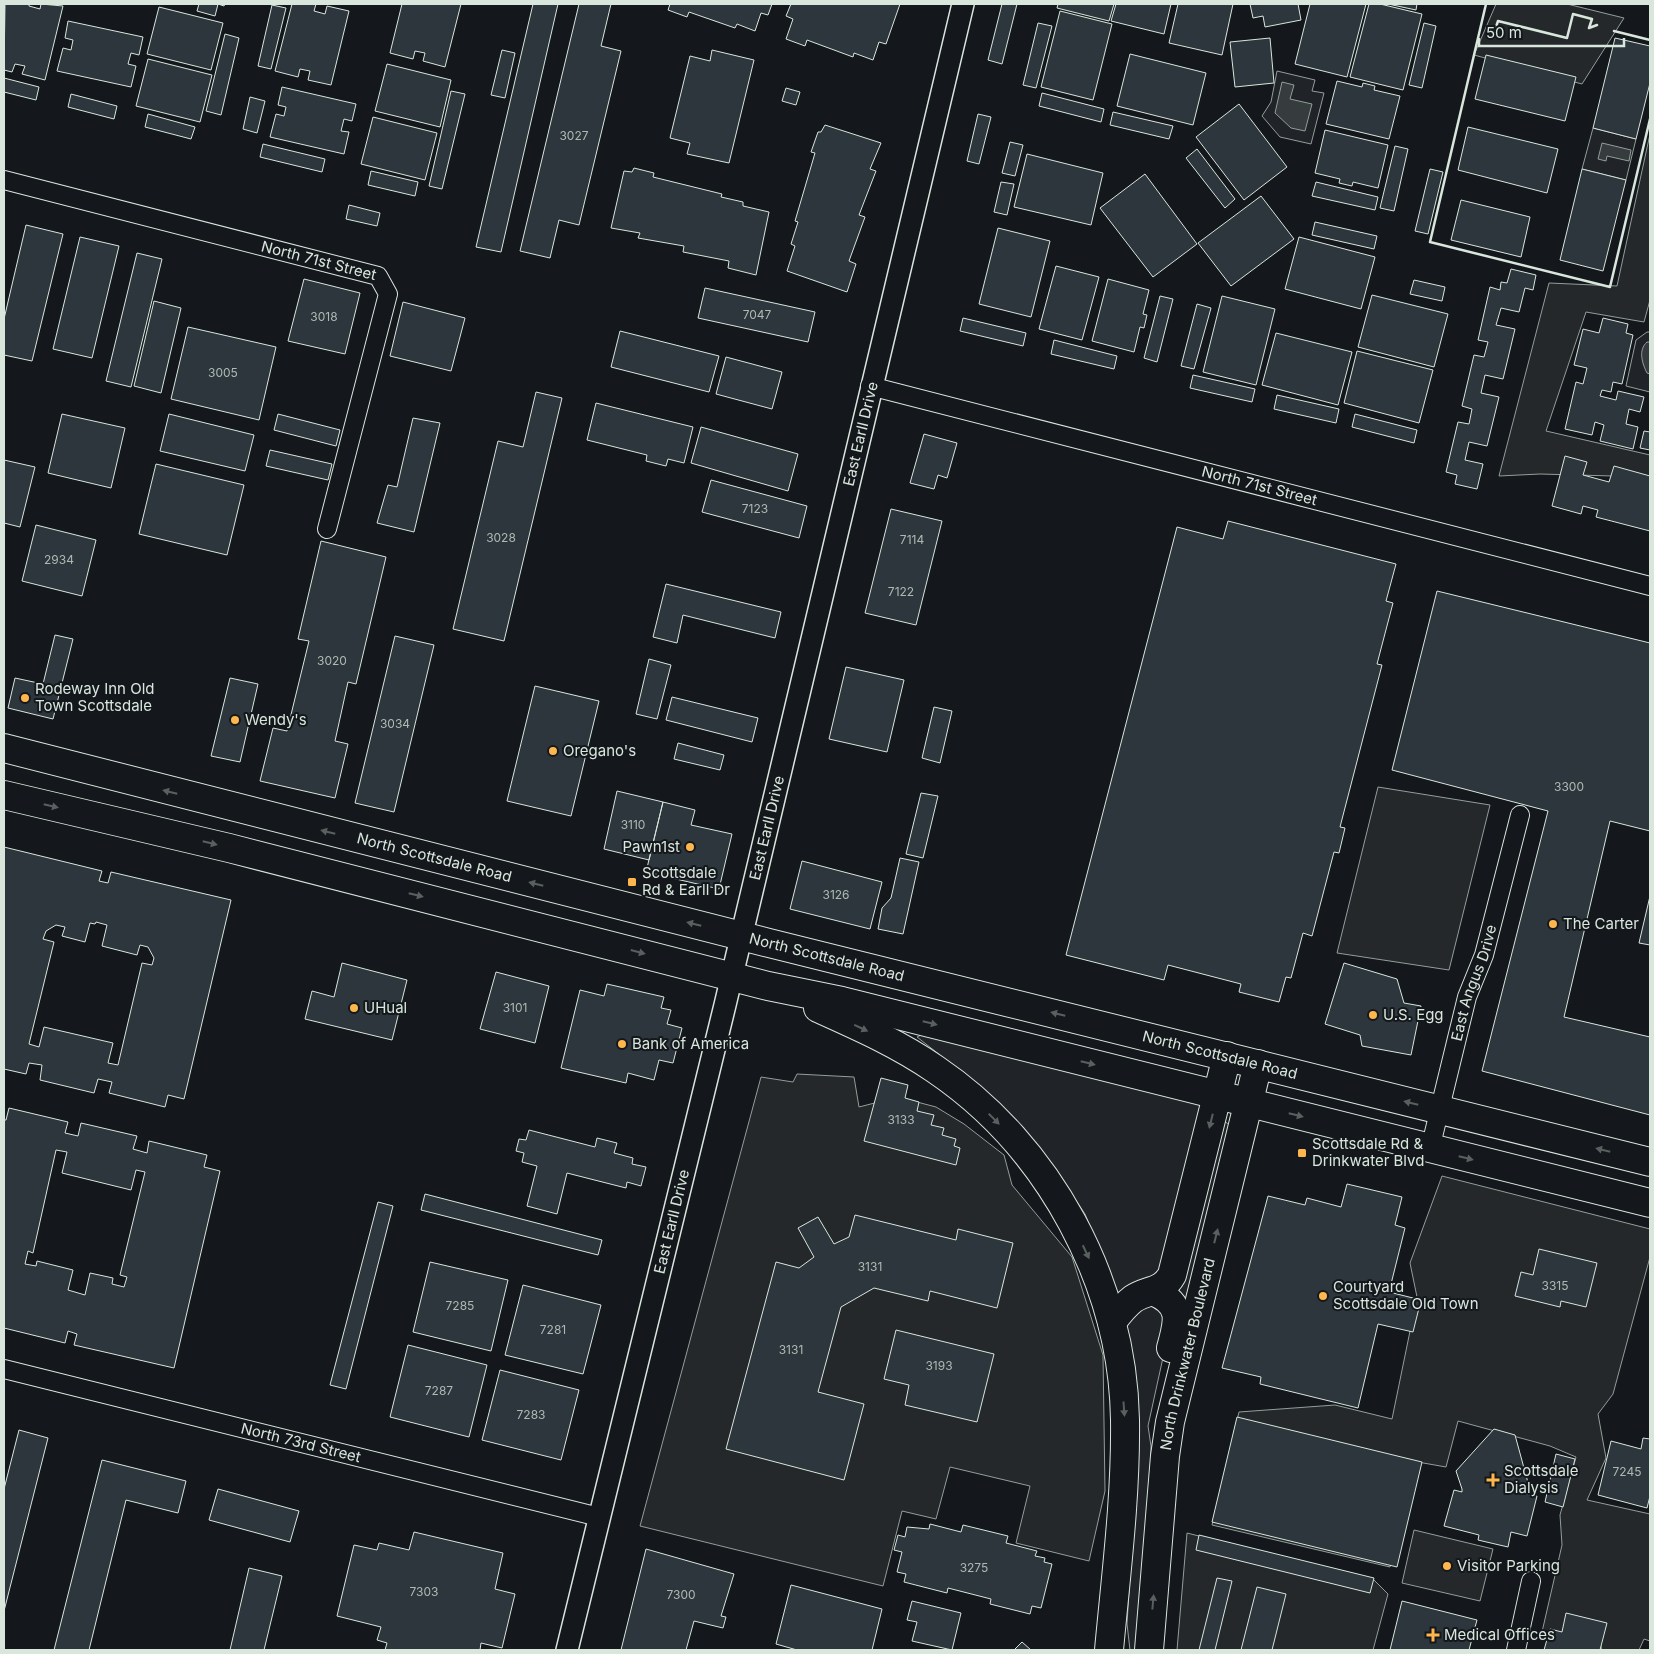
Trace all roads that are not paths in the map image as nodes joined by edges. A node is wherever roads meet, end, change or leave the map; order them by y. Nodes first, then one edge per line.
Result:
1 (962, 4) edge
2 (4, 180) edge
3 (870, 386) junction
4 (327, 529) dead end
5 (1650, 586) edge
6 (4, 748) edge
7 (4, 796) edge
8 (1520, 815) dead end
9 (741, 936) junction
10 (731, 976) junction
11 (768, 986) junction
12 (1227, 1056) junction
13 (1258, 1064) junction
14 (1218, 1095) junction
15 (1249, 1103) junction
16 (1440, 1110) junction
17 (1430, 1149) junction
18 (1650, 1162) edge
19 (1650, 1203) edge
20 (1155, 1292) junction
21 (1112, 1322) junction
22 (4, 1369) edge
23 (1165, 1456) junction
24 (599, 1517) junction
25 (1531, 1581) dead end
26 (567, 1650) edge
27 (1109, 1650) edge
28 (1149, 1650) edge
29 (1516, 1650) edge

1 - 3 street, East Earll Drive
2 - 4 street, North 71st Street
3 - 5 street, North 71st Street
3 - 9 street, East Earll Drive
9 -> 6 main road, North Scottsdale Road
7 -> 10 main road
8 - 16 street, East Angus Drive
9 - 10 street, East Earll Drive
12 -> 9 main road, North Scottsdale Road
10 - 11 main road
10 - 24 street, East Earll Drive
11 -> 14 main road
11 -> 21 main road
12 - 13 main road, North Scottsdale Road
12 - 14 main road
13 - 15 main road, North Drinkwater Boulevard
16 -> 13 main road, North Scottsdale Road
14 - 15 main road
14 -> 20 main road
15 -> 17 main road
23 -> 15 main road, North Drinkwater Boulevard
16 - 17 street, East Angus Drive
18 -> 16 main road, North Scottsdale Road
17 -> 19 main road
20 - 21 main road
20 - 23 main road
21 -> 27 main road
22 - 24 street, North 73rd Street
28 -> 23 main road, North Drinkwater Boulevard
24 - 26 street, East Earll Drive
25 - 29 street

